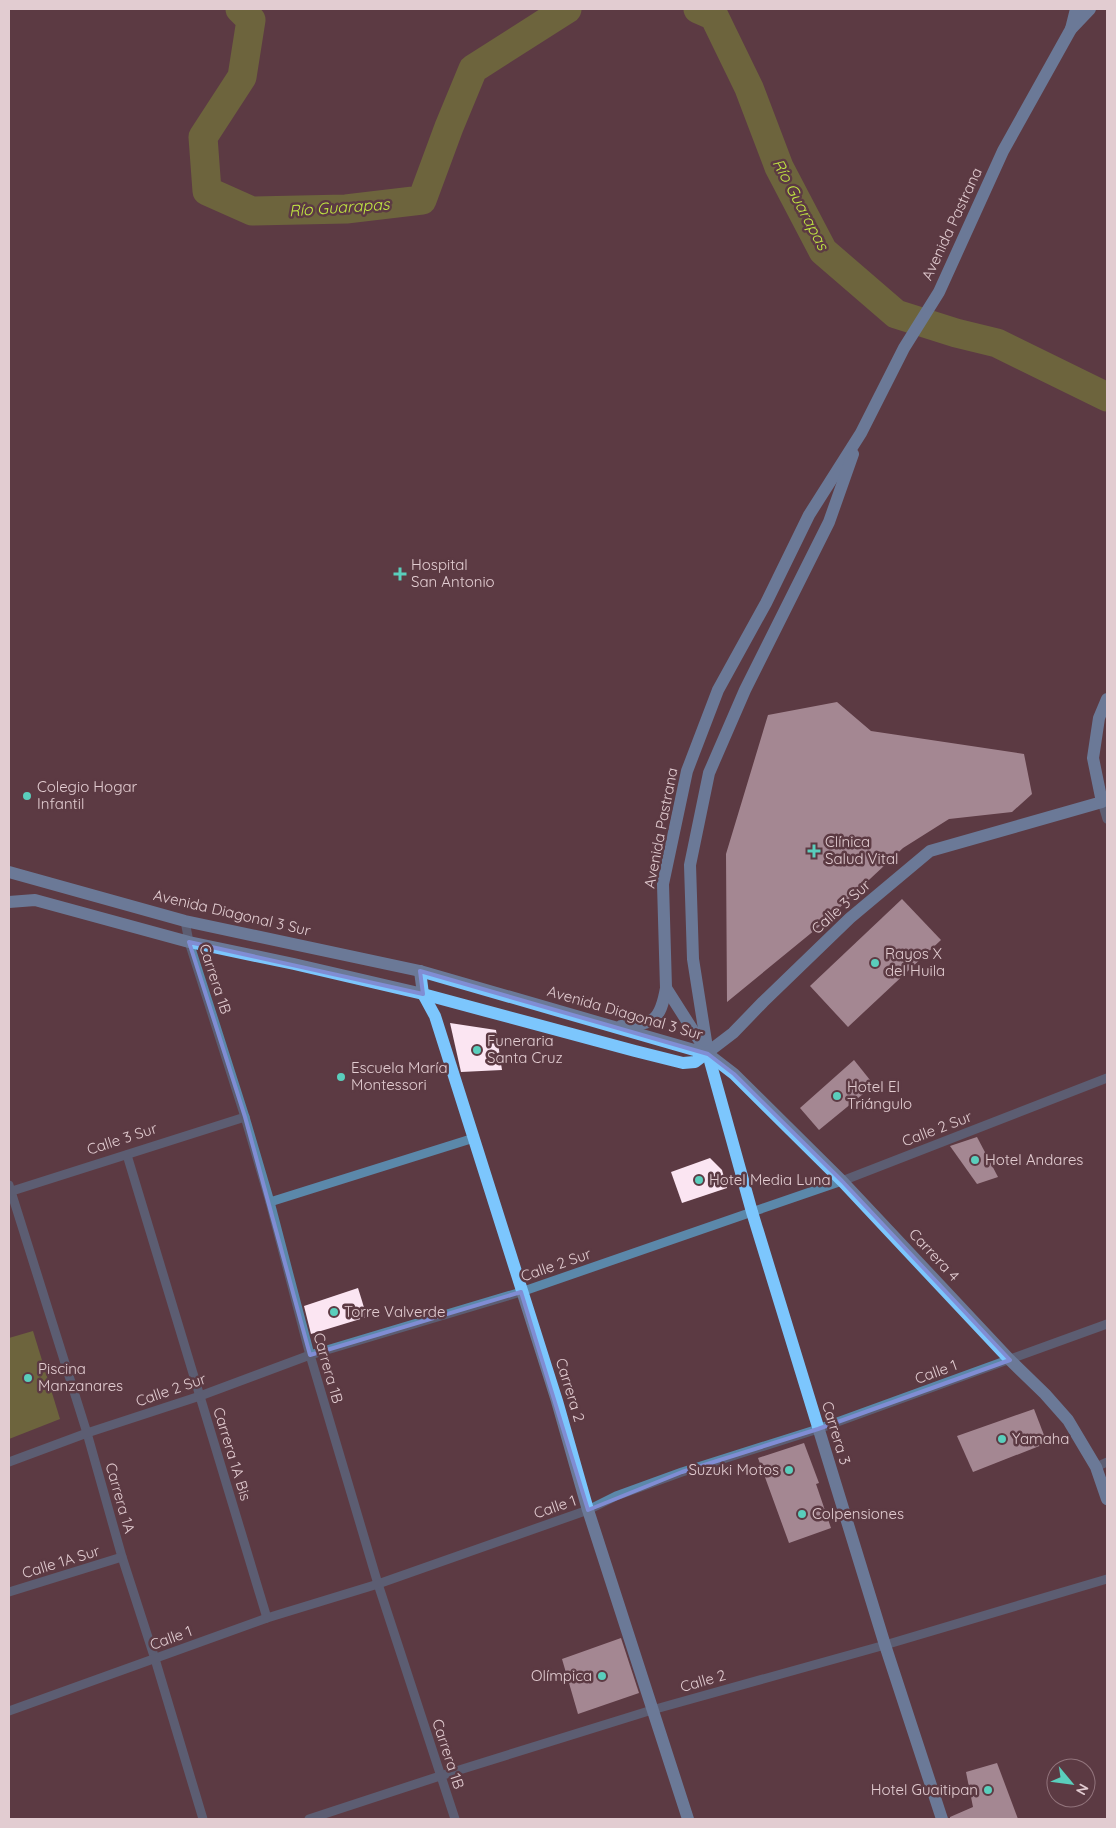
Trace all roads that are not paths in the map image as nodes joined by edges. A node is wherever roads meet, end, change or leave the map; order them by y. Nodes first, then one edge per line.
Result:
1 (1076, 9) edge
2 (1090, 9) edge
3 (1071, 29) junction
4 (861, 433) junction
5 (1107, 699) edge
6 (1105, 801) edge
7 (1107, 819) edge
8 (9, 872) edge
9 (9, 902) edge
10 (185, 921) junction
11 (189, 942) junction
12 (420, 971) junction
13 (666, 988) junction
14 (423, 994) junction
15 (611, 1027) junction
16 (708, 1054) junction
17 (1107, 1078) edge
18 (245, 1117) junction
19 (474, 1138) junction
20 (127, 1155) junction
21 (842, 1181) junction
22 (10, 1190) edge
23 (270, 1202) junction
24 (752, 1212) junction
25 (521, 1292) junction
26 (1107, 1324) edge
27 (310, 1355) junction
28 (1010, 1360) junction
29 (200, 1396) junction
30 (818, 1429) junction
31 (87, 1433) junction
32 (9, 1462) edge
33 (1101, 1464) edge
34 (1107, 1499) edge
35 (588, 1510) junction
36 (122, 1557) junction
37 (1107, 1579) edge
38 (378, 1584) junction
39 (9, 1592) edge
40 (267, 1618) junction
41 (884, 1645) junction
42 (155, 1659) junction
43 (652, 1710) junction
44 (9, 1711) edge
45 (440, 1776) junction
46 (203, 1819) edge
47 (309, 1819) edge
48 (454, 1819) edge
49 (688, 1819) edge
50 (942, 1819) edge

1 - 3 main road, Avenida Pastrana
2 - 3 main road, Avenida Pastrana
3 - 4 main road, Avenida Pastrana
4 - 13 main road, Avenida Pastrana
4 - 16 main road, Avenida Pastrana
5 - 6 main road
6 - 7 street
6 - 16 main road, Calle 3 Sur
8 - 10 main road, Avenida Diagonal 3 Sur
9 - 11 main road, Avenida Diagonal 3 Sur
10 - 11 street, Carrera 1B
10 - 12 main road, Avenida Diagonal 3 Sur
11 - 14 main road, Avenida Diagonal 3 Sur
11 - 18 street, Carrera 1B
12 - 14 main road, Carrera 2
12 - 15 main road, Avenida Diagonal 3 Sur
13 - 15 main road
13 - 16 main road
14 - 16 main road, Avenida Diagonal 3 Sur
14 - 19 main road, Carrera 2
15 - 16 main road, Avenida Diagonal 3 Sur
16 - 21 main road, Carrera 4
16 - 24 main road, Carrera 3
17 - 21 street, Calle 2 Sur
18 - 20 street, Calle 3 Sur
18 - 23 street, Carrera 1B
19 - 23 street
19 - 25 main road, Carrera 2
20 - 22 street, Calle 3 Sur
20 - 29 street, Carrera 1A Bis
21 - 24 street, Calle 2 Sur
21 - 28 main road, Carrera 4
22 - 31 street, Carrera 1A
23 - 27 street, Carrera 1B
24 - 25 street, Calle 2 Sur
24 - 30 main road, Carrera 3
25 - 27 street, Calle 2 Sur
25 - 35 main road, Carrera 2
26 - 28 street, Calle 1
27 - 29 street, Calle 2 Sur
27 - 38 street, Carrera 1B
28 - 30 street, Calle 1
28 - 33 main road, Carrera 4
29 - 31 street, Calle 2 Sur
29 - 40 street, Carrera 1A Bis
30 - 35 street, Calle 1
30 - 41 main road, Carrera 3
31 - 32 street, Calle 2 Sur
31 - 36 street, Carrera 1A
33 - 34 main road, Carrera 4
35 - 38 street, Calle 1
35 - 43 main road, Carrera 2
36 - 39 street, Calle 1A Sur
36 - 42 street, Carrera 1A
37 - 41 street, Calle 2
38 - 40 street, Calle 1
38 - 45 street, Carrera 1B
40 - 42 street, Calle 1
41 - 43 street, Calle 2
41 - 50 main road, Carrera 3
42 - 44 street, Calle 1
42 - 46 street, Carrera 1A
43 - 45 street, Calle 2
43 - 49 main road, Carrera 2
45 - 47 street, Calle 2
45 - 48 street, Carrera 1B

